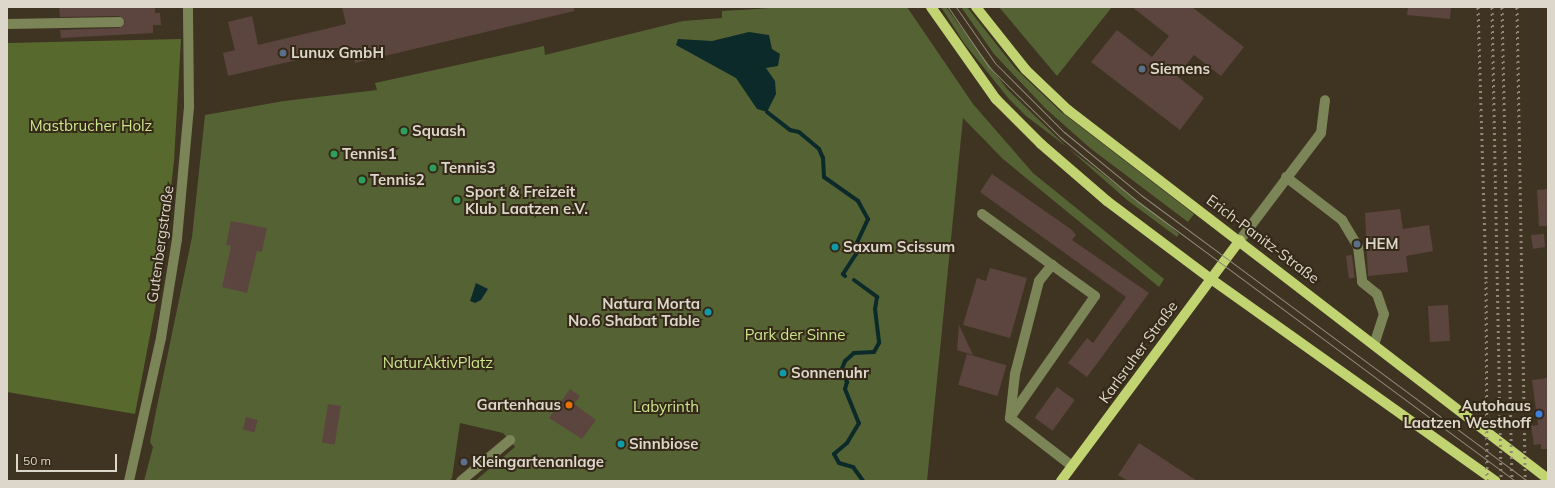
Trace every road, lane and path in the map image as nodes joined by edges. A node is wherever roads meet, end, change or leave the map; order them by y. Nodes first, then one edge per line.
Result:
1 (188, 7) edge
2 (931, 7) edge
3 (976, 7) edge
4 (119, 22) dead end
5 (7, 24) edge
6 (1325, 100) dead end
7 (1286, 176) junction
8 (982, 214) dead end
9 (1240, 240) junction
10 (1052, 265) junction
11 (1211, 279) junction
12 (1374, 344) junction
13 (1010, 418) junction
14 (510, 440) dead end
15 (1072, 466) junction
16 (1548, 479) edge
17 (129, 481) edge
18 (461, 481) edge
19 (1061, 481) edge
20 (1495, 481) edge

1 - 17 street, Gutenbergstraße
2 - 11 main road
3 - 9 main road, Erich-Panitz-Straße
4 - 5 street
6 - 7 street
7 - 9 street
7 - 12 street
8 - 10 street
9 - 11 main road, Karlsruher Straße
9 - 12 main road, Erich-Panitz-Straße
10 - 13 street
10 - 13 street
11 - 15 main road, Karlsruher Straße
11 - 20 main road
12 - 16 main road, Erich-Panitz-Straße
13 - 15 street
14 - 18 street
15 - 19 main road, Karlsruher Straße

